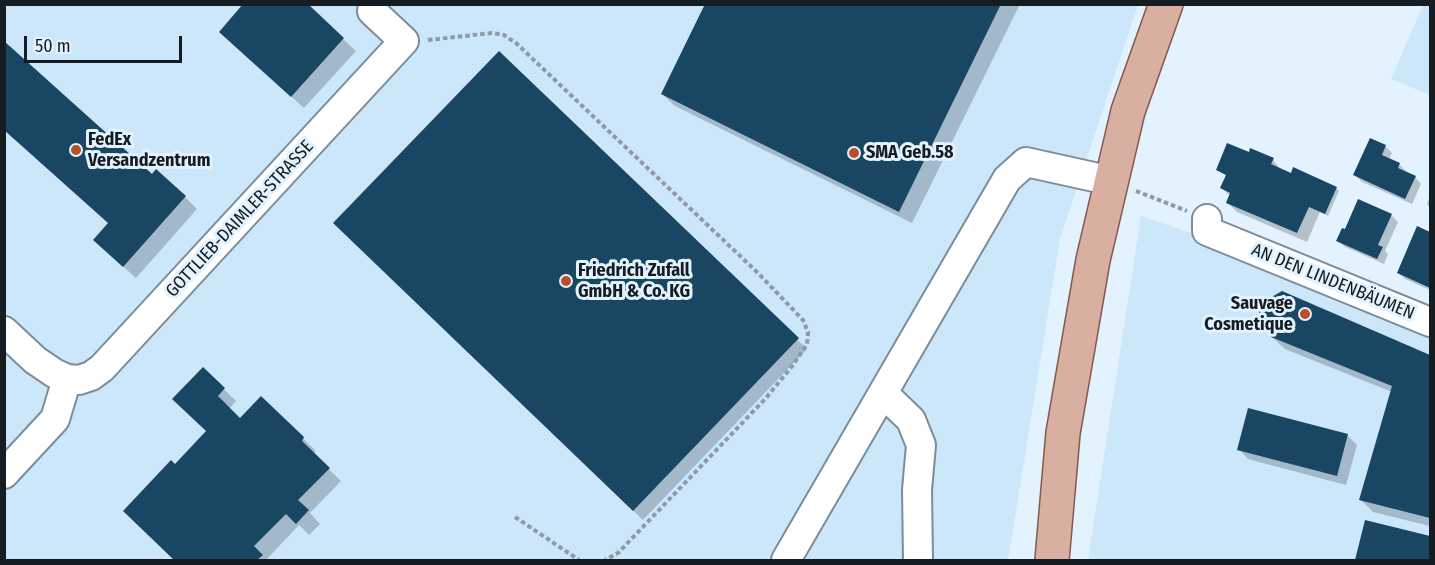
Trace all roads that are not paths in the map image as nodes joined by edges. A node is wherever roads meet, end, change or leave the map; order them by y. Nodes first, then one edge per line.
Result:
1 (1166, 4) edge
2 (372, 11) dead end
3 (1112, 181) junction
4 (1207, 219) road end
5 (1431, 322) edge
6 (4, 331) edge
7 (67, 379) junction
8 (884, 394) junction
9 (4, 474) edge
10 (786, 561) edge
11 (918, 561) edge
12 (1052, 561) edge

1 - 3 main road
2 - 7 street, GOTTLIEB-DAIMLER-STRASSE
3 - 8 street
3 - 12 main road
4 - 5 street, AN DEN LINDENBÄUMEN
6 - 7 street
7 - 9 street
8 - 10 street
8 - 11 street

